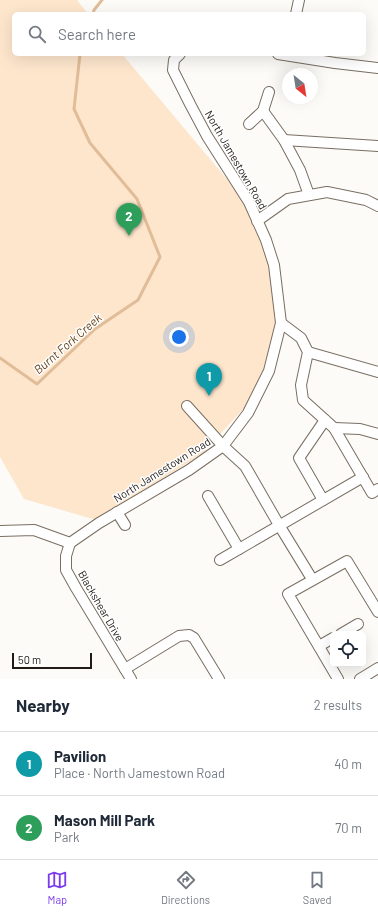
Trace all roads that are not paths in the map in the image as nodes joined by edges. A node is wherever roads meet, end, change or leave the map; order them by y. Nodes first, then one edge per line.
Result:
1 (299, 0) edge
2 (296, 12) edge
3 (178, 56) edge
4 (290, 56) edge
5 (378, 68) edge
6 (269, 92) dead end
7 (263, 111) junction
8 (250, 124) dead end
9 (284, 140) junction
10 (378, 146) edge
11 (309, 195) junction
12 (378, 206) edge
13 (257, 221) junction
14 (281, 323) junction
15 (308, 352) junction
16 (378, 372) edge
17 (187, 406) dead end
18 (325, 420) junction
19 (334, 428) junction
20 (378, 434) edge
21 (223, 446) junction
22 (362, 477) junction
23 (378, 489) edge
24 (208, 496) dead end
25 (323, 500) junction
26 (117, 512) junction
27 (125, 525) dead end
28 (279, 525) junction
29 (0, 531) edge
30 (70, 543) junction
31 (239, 549) junction
32 (220, 560) dead end
33 (312, 579) junction
34 (378, 612) edge
35 (358, 624) dead end
36 (346, 631) edge
37 (330, 640) edge
38 (319, 646) junction
39 (378, 668) edge
40 (125, 669) junction
41 (131, 679) edge
42 (219, 679) edge
43 (338, 679) edge
44 (360, 679) edge

1 - 2 street
3 - 13 street, North Jamestown Road
4 - 5 street
6 - 7 street
7 - 8 street
7 - 9 street
9 - 10 street
9 - 11 street
11 - 12 street
11 - 13 street
13 - 14 street, North Jamestown Road
14 - 15 street
14 - 21 street, North Jamestown Road
15 - 16 street
15 - 18 street
17 - 21 street
18 - 19 street
18 - 25 street
19 - 20 street
19 - 22 street
21 - 26 street, North Jamestown Road
21 - 28 street
22 - 23 street
22 - 25 street
24 - 31 street
25 - 28 street
26 - 27 street
26 - 30 street, North Jamestown Road
28 - 31 street
28 - 33 street
29 - 30 street
30 - 40 street, Blackshear Drive
31 - 32 street
33 - 34 street
33 - 38 street
35 - 36 street
37 - 38 street
38 - 43 street
39 - 44 street
40 - 41 street, Blackshear Drive
40 - 42 street

